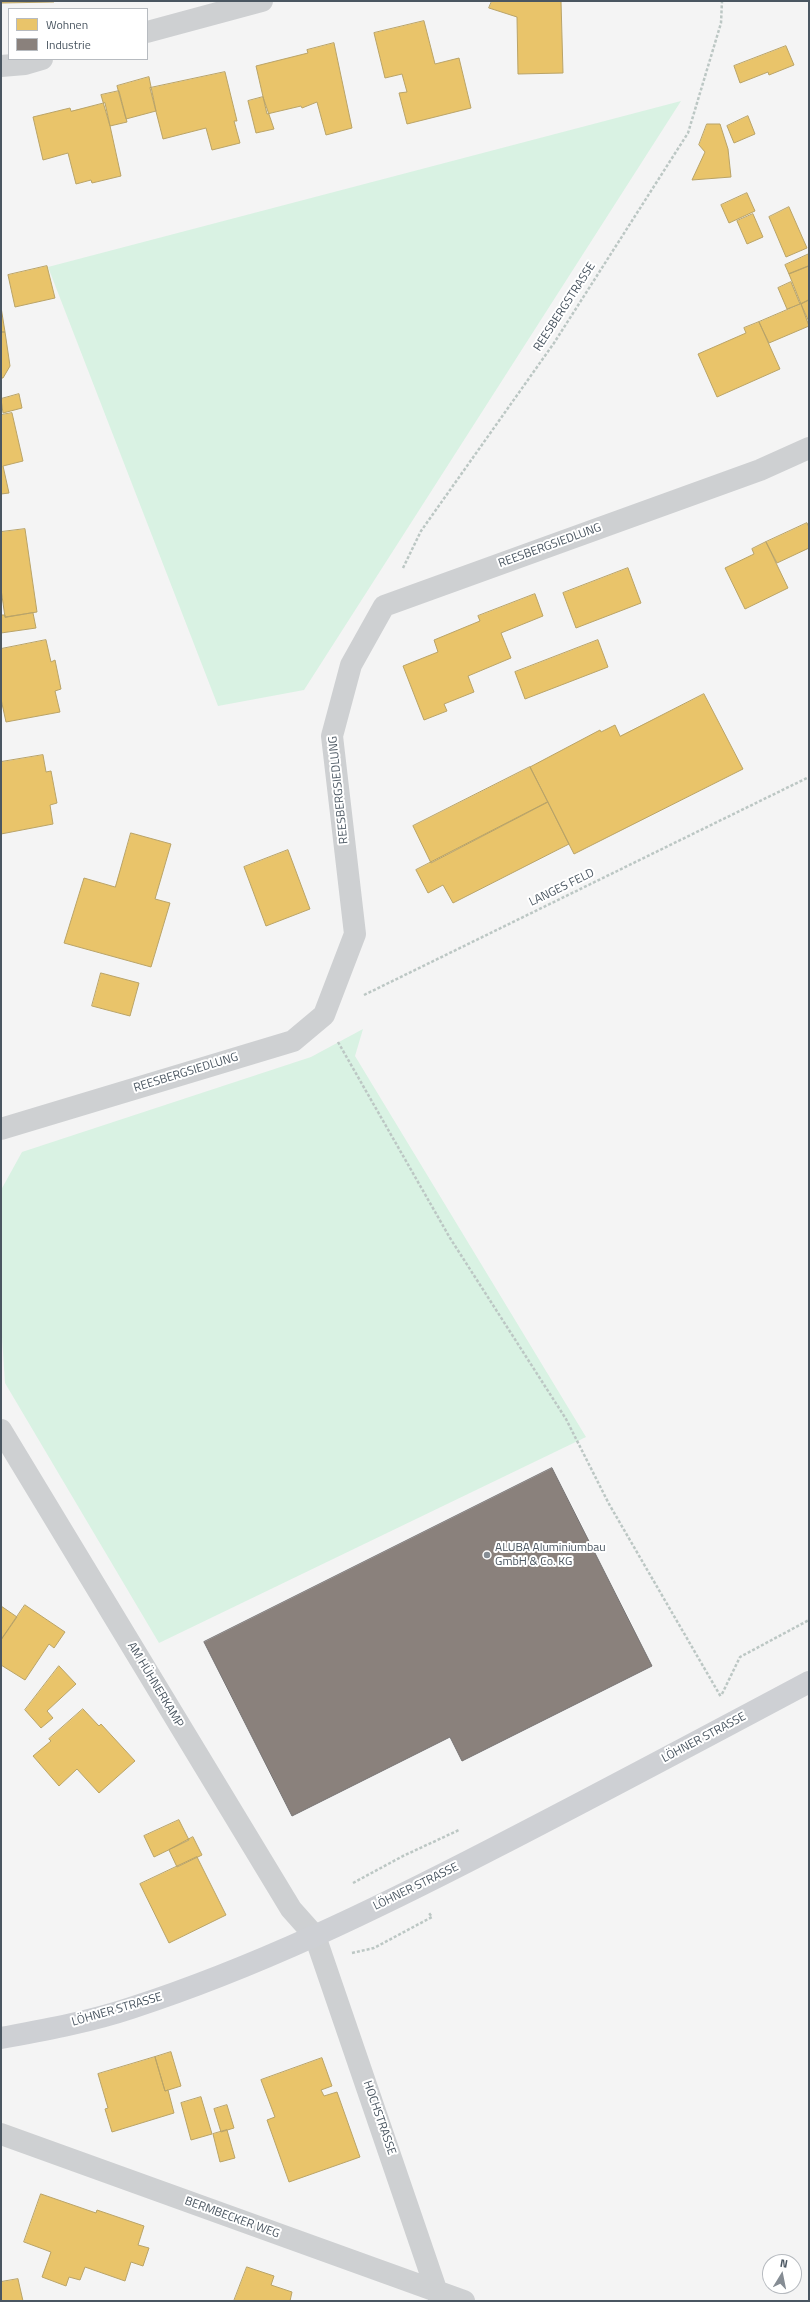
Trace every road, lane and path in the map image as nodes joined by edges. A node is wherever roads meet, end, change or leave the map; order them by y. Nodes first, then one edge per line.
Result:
1 (262, 1) edge
2 (722, 1) edge
3 (148, 32) edge
4 (38, 60) edge
5 (1, 66) edge
6 (809, 448) edge
7 (384, 606) junction
8 (809, 778) edge
9 (324, 1015) junction
10 (1, 1129) edge
11 (1, 1430) edge
12 (809, 1620) edge
13 (809, 1682) edge
14 (721, 1696) junction
15 (716, 1700) dead end
16 (735, 1722) junction
17 (315, 1936) junction
18 (1, 2038) edge
19 (1, 2134) edge
20 (439, 2297) edge
21 (464, 2301) edge

1 - 3 street
2 - 7 path, REESBERGSTRASSE
4 - 5 street
6 - 7 street, REESBERGSIEDLUNG
7 - 9 street, REESBERGSIEDLUNG
8 - 9 path, LANGES FELD
9 - 10 street, REESBERGSIEDLUNG
9 - 14 path
11 - 17 street, AM HÜHNERKAMP
12 - 14 path
13 - 16 main road, LÖHNER STRASSE
14 - 15 path
14 - 16 path
16 - 17 main road, LÖHNER STRASSE
17 - 18 main road, LÖHNER STRASSE
17 - 20 street, HOCHSTRASSE
19 - 20 street, BERMBECKER WEG
20 - 21 street, BERMBECKER WEG

